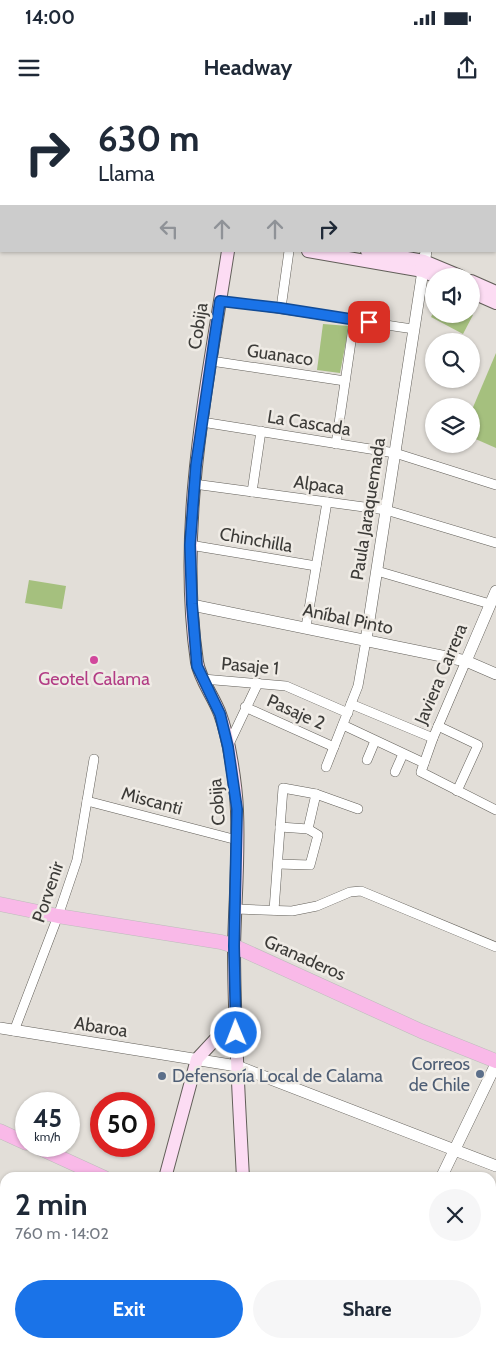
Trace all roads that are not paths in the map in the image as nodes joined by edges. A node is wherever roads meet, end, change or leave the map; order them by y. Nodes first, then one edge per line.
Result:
1 (228, 252) edge
2 (289, 252) edge
3 (316, 252) edge
4 (371, 252) edge
5 (427, 265) edge
6 (480, 285) edge
7 (496, 292) edge
8 (480, 296) edge
9 (220, 301) junction
10 (496, 303) edge
11 (280, 308) junction
12 (354, 320) junction
13 (414, 328) junction
14 (211, 361) junction
15 (345, 381) junction
16 (202, 422) junction
17 (261, 431) junction
18 (336, 444) junction
19 (395, 453) junction
20 (194, 484) junction
21 (496, 485) edge
22 (252, 492) junction
23 (327, 502) junction
24 (386, 510) junction
25 (496, 543) edge
26 (190, 545) junction
27 (316, 566) junction
28 (377, 571) junction
29 (496, 590) edge
30 (192, 604) junction
31 (490, 604) junction
32 (306, 627) junction
33 (366, 640) junction
34 (466, 661) junction
35 (496, 674) edge
36 (203, 679) junction
37 (258, 683) junction
38 (245, 707) junction
39 (349, 709) junction
40 (343, 725) junction
41 (438, 726) junction
42 (433, 738) junction
43 (375, 741) junction
44 (228, 747) junction
45 (334, 747) junction
46 (403, 754) junction
47 (94, 759) dead end
48 (367, 760) dead end
49 (424, 763) junction
50 (326, 767) dead end
51 (395, 772) dead end
52 (457, 790) junction
53 (316, 794) junction
54 (87, 801) junction
55 (358, 809) dead end
56 (496, 810) edge
57 (280, 826) junction
58 (308, 829) junction
59 (237, 840) junction
60 (278, 864) junction
61 (0, 904) edge
62 (236, 909) junction
63 (274, 910) junction
64 (58, 916) junction
65 (234, 946) junction
66 (496, 947) edge
67 (236, 1017) junction
68 (0, 1028) edge
69 (14, 1031) junction
70 (197, 1059) junction
71 (496, 1063) edge
72 (237, 1066) junction
73 (0, 1131) edge
74 (15, 1137) edge
75 (455, 1150) junction
76 (59, 1157) edge
77 (496, 1166) edge
78 (92, 1172) edge
79 (167, 1172) edge
80 (243, 1172) edge
81 (444, 1172) edge

1 - 9 main road, Cobija
2 - 11 street
3 - 5 main road
4 - 5 main road
5 - 13 street, Paula Jaraquemada
6 - 7 main road
8 - 10 main road
9 - 11 street
9 - 14 main road, Cobija
11 - 12 street
12 - 13 street
12 - 15 street
13 - 19 street, Paula Jaraquemada
14 - 15 street, Guanaco
14 - 16 main road, Cobija
15 - 18 street
16 - 17 street, La Cascada
16 - 20 main road, Cobija
17 - 18 street, La Cascada
17 - 22 street
18 - 19 street, La Cascada
19 - 21 street, La Cascada
19 - 24 street, Paula Jaraquemada
20 - 22 street, Alpaca
20 - 26 main road, Cobija
22 - 23 street, Alpaca
23 - 24 street, Alpaca
23 - 27 street
24 - 25 street, Alpaca
24 - 28 street, Paula Jaraquemada
26 - 27 street, Chinchilla
26 - 30 main road, Cobija
27 - 32 street
28 - 31 street
28 - 33 street, Paula Jaraquemada
29 - 31 street, Javiera Carrera
30 - 32 street, Aníbal Pinto
30 - 36 main road, Cobija
31 - 34 street, Javiera Carrera
32 - 33 street, Aníbal Pinto
33 - 34 street, Aníbal Pinto
33 - 39 street, Paula Jaraquemada
34 - 35 street, Aníbal Pinto
34 - 41 street, Javiera Carrera
36 - 37 street, Pasaje 1
36 - 44 main road, Cobija
37 - 38 street
37 - 39 street, Pasaje 1
38 - 44 street
38 - 45 street, Pasaje 2
39 - 40 street, Paula Jaraquemada
39 - 42 street, Pasaje 1
40 - 43 street, Pasaje 2
40 - 45 street, Paula Jaraquemada
41 - 42 street, Javiera Carrera
41 - 52 street
42 - 49 street, Javiera Carrera
43 - 46 street, Pasaje 2
43 - 48 street
44 - 59 main road, Cobija
45 - 50 street, Paula Jaraquemada
46 - 49 street, Pasaje 2
46 - 51 street
47 - 54 street, Porvenir
49 - 52 street, Javiera Carrera
52 - 56 street
53 - 55 street
53 - 57 street
53 - 58 street
54 - 59 street, Miscanti
54 - 64 street, Porvenir
57 - 58 street
57 - 60 street
58 - 60 street
59 - 62 main road, Cobija
60 - 63 street
61 - 64 main road, Granaderos
62 - 63 street
62 - 65 main road, Cobija
63 - 66 street
64 - 65 main road, Granaderos
64 - 69 street, Porvenir
65 - 67 main road, Cobija
65 - 71 main road, Granaderos
67 - 70 main road
67 - 72 main road, Cobija
68 - 69 street, Abaroa
69 - 70 street, Abaroa
70 - 72 street, Abaroa
70 - 79 main road
71 - 75 street
72 - 75 street, Abaroa
72 - 80 main road, Cobija
73 - 74 main road
75 - 77 street, Abaroa
75 - 81 street
76 - 78 main road

